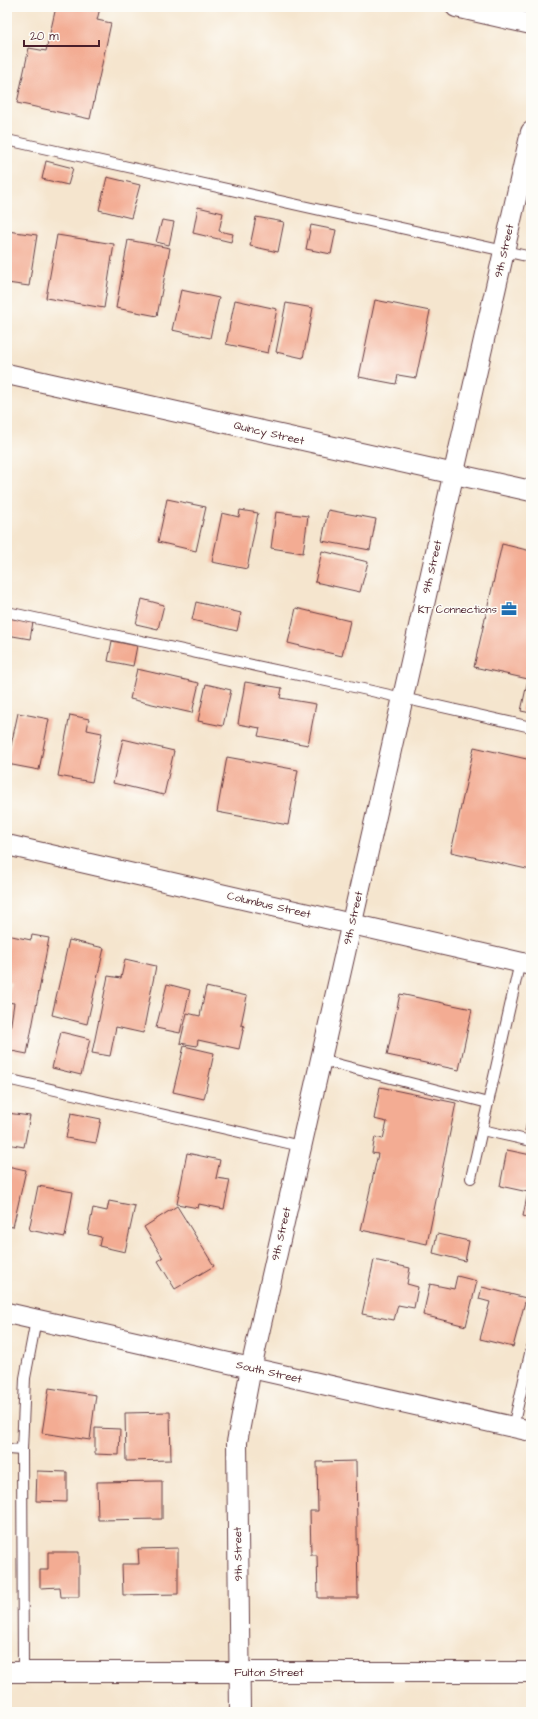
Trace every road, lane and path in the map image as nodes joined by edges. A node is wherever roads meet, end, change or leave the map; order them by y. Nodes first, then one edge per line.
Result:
1 (456, 7) edge
2 (531, 24) edge
3 (531, 132) edge
4 (7, 140) edge
5 (505, 251) junction
6 (531, 257) edge
7 (7, 374) edge
8 (453, 474) junction
9 (531, 491) edge
10 (7, 612) edge
11 (402, 698) junction
12 (531, 727) edge
13 (7, 845) edge
14 (351, 924) junction
15 (525, 963) edge
16 (321, 1060) junction
17 (7, 1079) edge
18 (488, 1104) junction
19 (482, 1130) junction
20 (531, 1141) edge
21 (301, 1146) junction
22 (471, 1178) dead end
23 (7, 1313) edge
24 (36, 1320) junction
25 (531, 1349) edge
26 (251, 1368) junction
27 (522, 1429) edge
28 (7, 1449) edge
29 (22, 1450) junction
30 (15, 1672) edge
31 (240, 1672) junction
32 (531, 1672) edge
33 (240, 1712) edge

1 - 2 street
3 - 5 street, 9th Street
4 - 5 lane
5 - 6 lane
5 - 8 street, 9th Street
7 - 8 street, Quincy Street
8 - 9 street, Quincy Street
8 - 11 street, 9th Street
10 - 11 lane
11 - 12 lane
11 - 14 street, 9th Street
13 - 14 street, Columbus Street
14 - 15 street, Columbus Street
14 - 16 street, 9th Street
15 - 18 lane
16 - 18 lane
16 - 21 street, 9th Street
17 - 21 lane
18 - 19 lane
19 - 20 lane
19 - 22 lane
21 - 26 street, 9th Street
23 - 24 street, South Street
24 - 26 street, South Street
24 - 29 lane
25 - 27 lane
26 - 27 street, South Street
26 - 31 street, 9th Street
28 - 29 lane
29 - 30 lane
30 - 31 street, Fulton Street
31 - 32 street, Fulton Street
31 - 33 street, 9th Street

